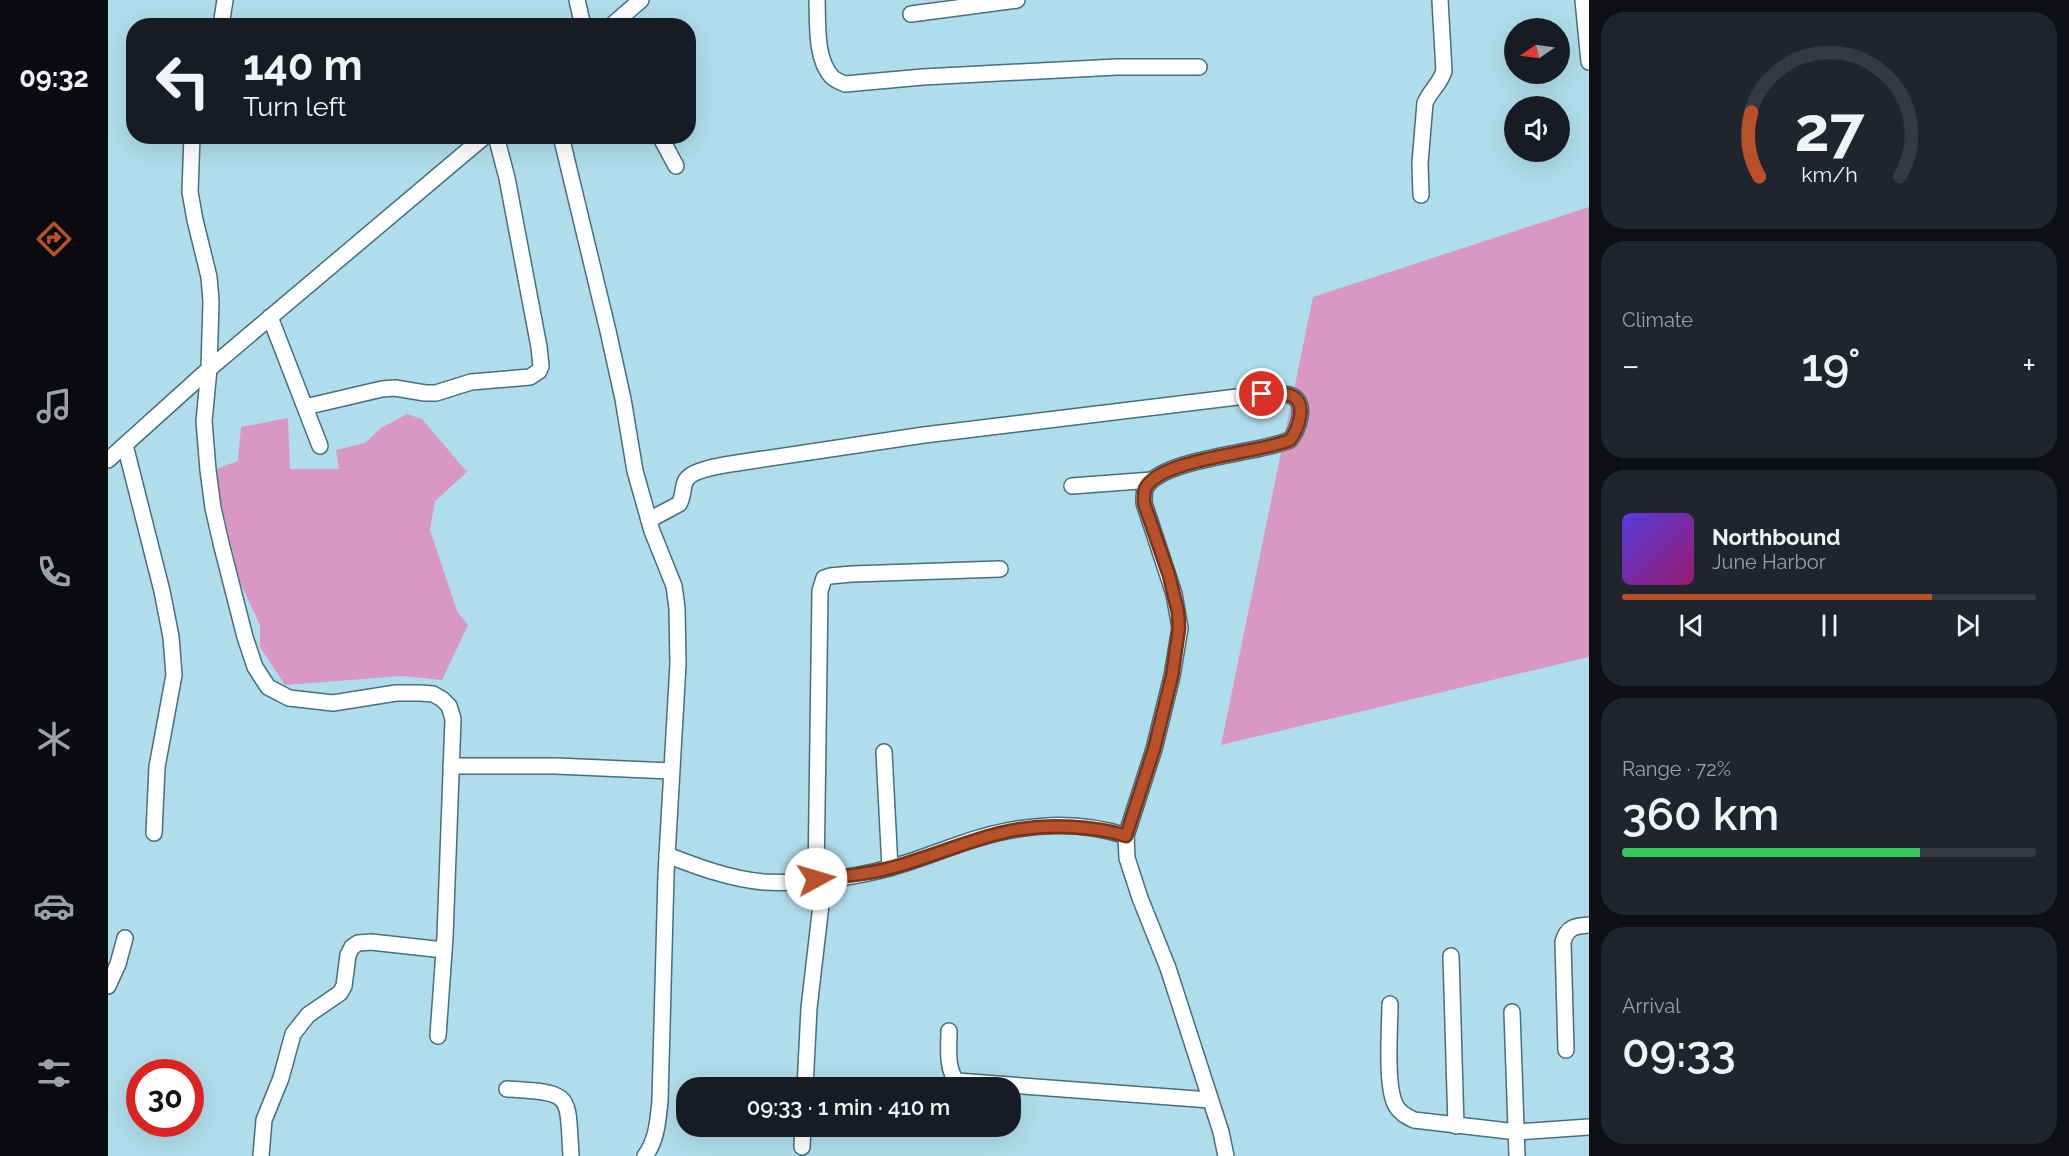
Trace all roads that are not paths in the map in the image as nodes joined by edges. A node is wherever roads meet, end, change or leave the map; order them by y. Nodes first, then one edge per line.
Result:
1 (225, 0) edge
2 (577, 0) edge
3 (641, 0) edge
4 (817, 0) edge
5 (1017, 0) edge
6 (1440, 0) edge
7 (1583, 0) edge
8 (911, 14) dead end
9 (222, 18) edge
10 (581, 18) edge
11 (620, 18) edge
12 (1589, 62) edge
13 (1199, 68) dead end
14 (192, 144) edge
15 (475, 144) edge
16 (498, 144) edge
17 (563, 144) edge
18 (664, 144) edge
19 (676, 166) dead end
20 (1421, 195) dead end
21 (270, 317) junction
22 (209, 369) junction
23 (304, 407) junction
24 (125, 445) junction
25 (320, 446) dead end
26 (108, 460) edge
27 (1152, 480) junction
28 (1072, 486) dead end
29 (649, 520) junction
30 (1000, 569) dead end
31 (884, 752) dead end
32 (451, 766) junction
33 (671, 771) junction
34 (154, 832) dead end
35 (1127, 832) junction
36 (667, 855) junction
37 (890, 868) junction
38 (820, 879) junction
39 (1589, 925) edge
40 (125, 938) dead end
41 (444, 950) junction
42 (1451, 956) dead end
43 (108, 986) edge
44 (1390, 1004) dead end
45 (1512, 1012) dead end
46 (948, 1031) dead end
47 (438, 1036) dead end
48 (1566, 1050) dead end
49 (806, 1077) edge
50 (507, 1089) dead end
51 (1210, 1100) junction
52 (1456, 1126) junction
53 (1589, 1127) edge
54 (1517, 1132) junction
55 (802, 1137) edge
56 (802, 1147) dead end
57 (261, 1156) edge
58 (571, 1156) edge
59 (645, 1156) edge
60 (1226, 1156) edge
61 (1517, 1156) edge

1 - 9 street
2 - 10 street
3 - 11 street
4 - 13 street
5 - 8 street
6 - 20 street
7 - 12 street
14 - 22 street
15 - 21 street
16 - 23 street
17 - 29 street
18 - 19 street
21 - 22 street
21 - 23 street
22 - 24 street
22 - 32 street
23 - 25 street
24 - 26 street
24 - 34 street
27 - 28 street
27 - 29 street
27 - 35 street
29 - 33 street
30 - 38 street
31 - 37 street
32 - 33 street
32 - 41 street
33 - 36 street
35 - 37 street
35 - 51 street
36 - 38 street
36 - 59 street
37 - 38 street
38 - 49 street
39 - 48 street
40 - 43 street
41 - 47 street
41 - 57 street
42 - 52 street
44 - 52 street
45 - 54 street
46 - 51 street
50 - 58 street
51 - 60 street
52 - 54 street
53 - 54 street
54 - 61 street
55 - 56 street

